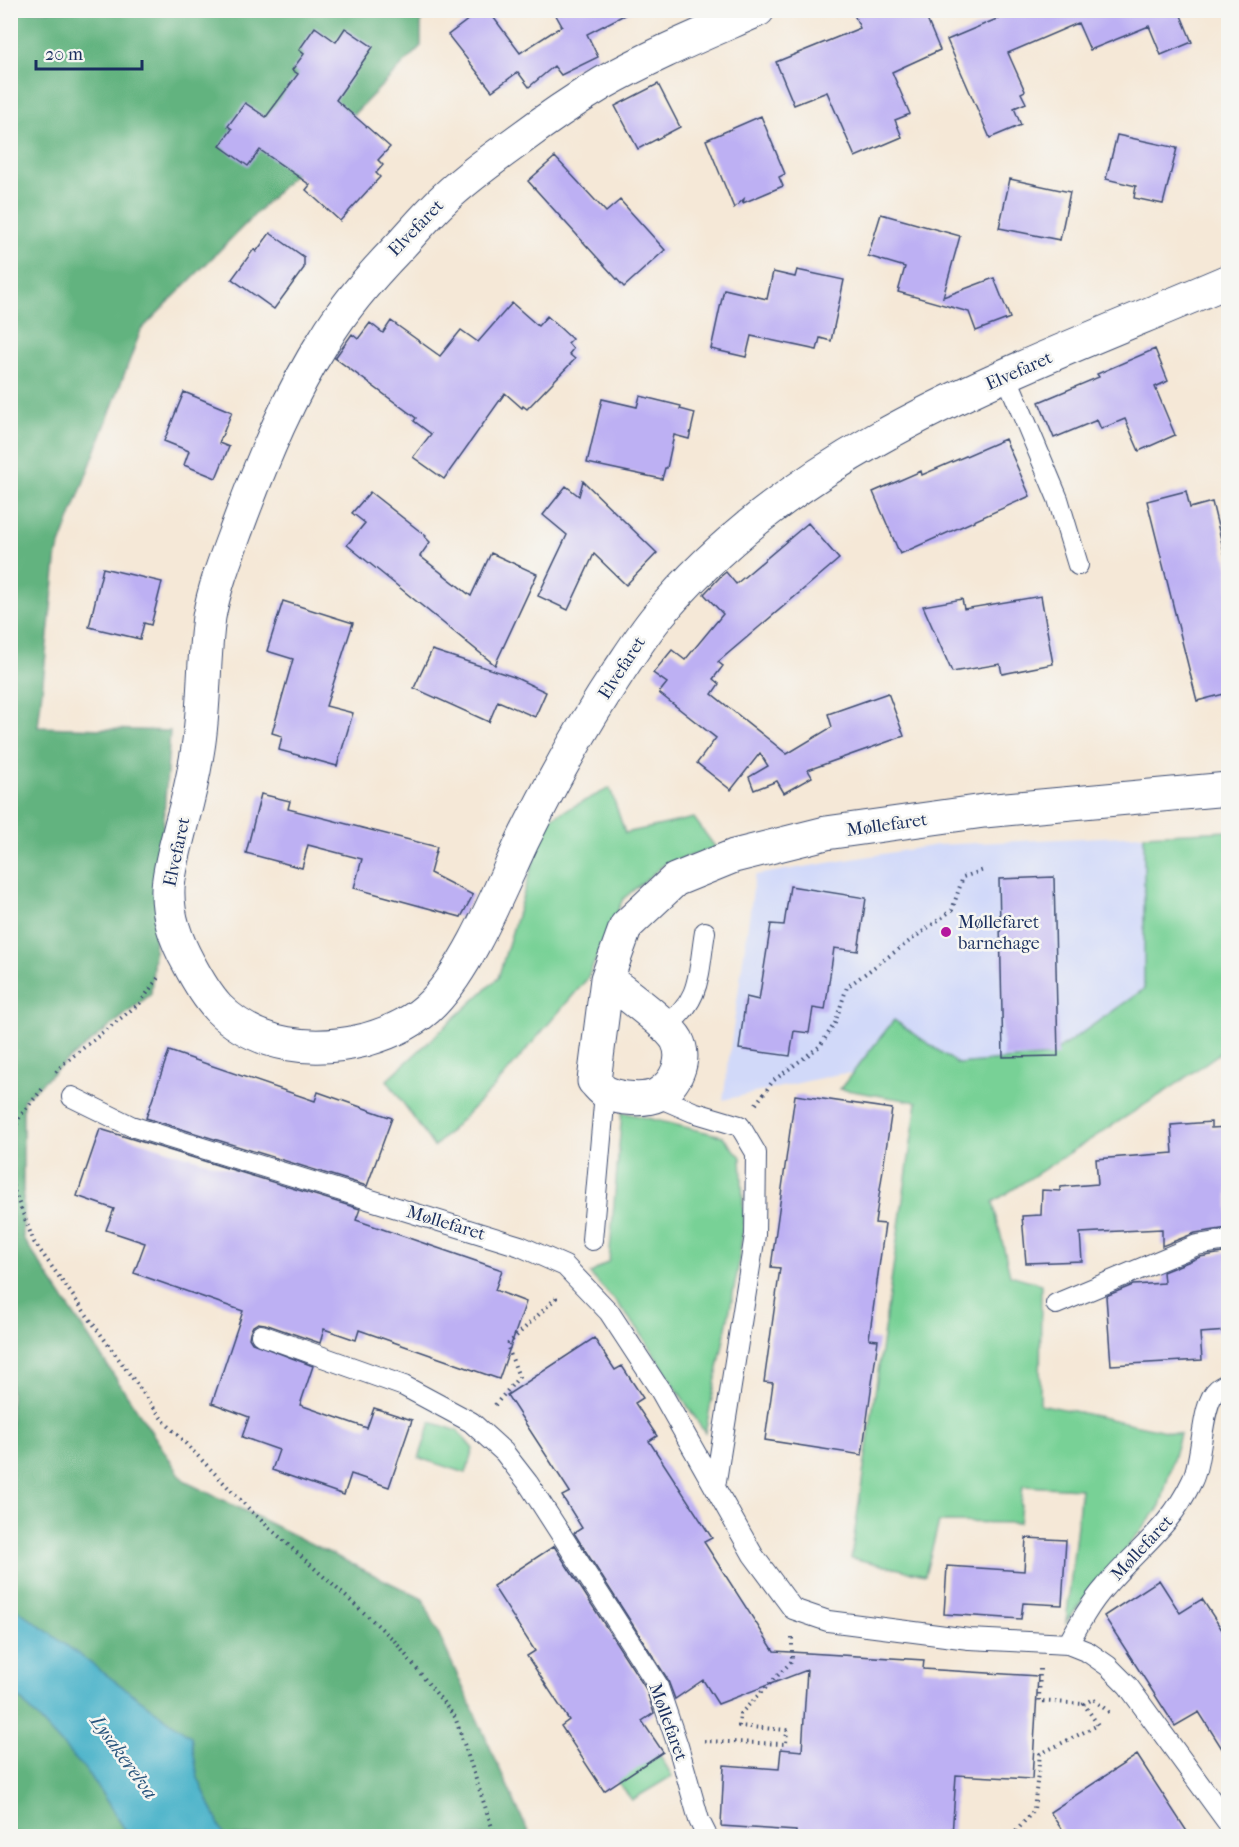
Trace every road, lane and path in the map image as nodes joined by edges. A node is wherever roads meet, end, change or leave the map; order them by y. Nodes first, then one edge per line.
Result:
1 (758, 10) edge
2 (1228, 281) edge
3 (1006, 375) junction
4 (1078, 565) dead end
5 (1228, 789) edge
6 (984, 870) dead end
7 (705, 933) dead end
8 (180, 948) junction
9 (607, 979) junction
10 (664, 1026) junction
11 (56, 1073) dead end
12 (49, 1082) dead end
13 (605, 1093) junction
14 (656, 1096) junction
15 (72, 1097) dead end
16 (740, 1126) junction
17 (10, 1141) edge
18 (10, 1174) edge
19 (592, 1240) dead end
20 (1228, 1240) edge
21 (550, 1289) dead end
22 (1056, 1304) dead end
23 (261, 1335) dead end
24 (1228, 1383) edge
25 (471, 1422) junction
26 (715, 1487) junction
27 (793, 1609) junction
28 (1068, 1644) junction
29 (1039, 1701) dead end
30 (1084, 1704) junction
31 (1111, 1714) dead end
32 (678, 1746) junction
33 (1228, 1823) edge
34 (495, 1836) edge
35 (707, 1836) edge
36 (1012, 1836) edge

1 - 8 street, Elvefaret
2 - 3 street, Elvefaret
3 - 4 lane
3 - 8 street, Elvefaret
5 - 9 street, Møllefaret
6 - 16 path
7 - 10 lane
8 - 11 path
9 - 10 street
9 - 13 street, Møllefaret
10 - 14 street
12 - 17 path
13 - 14 street
13 - 19 lane
14 - 16 lane
15 - 26 lane, Møllefaret
16 - 26 lane
18 - 34 path
20 - 22 lane
21 - 25 path
23 - 25 lane, Møllefaret
24 - 28 lane, Møllefaret
25 - 32 lane, Møllefaret
26 - 27 lane, Møllefaret
27 - 28 lane
27 - 32 path
28 - 33 lane
29 - 30 path
30 - 31 path
30 - 36 path
32 - 35 lane, Møllefaret

